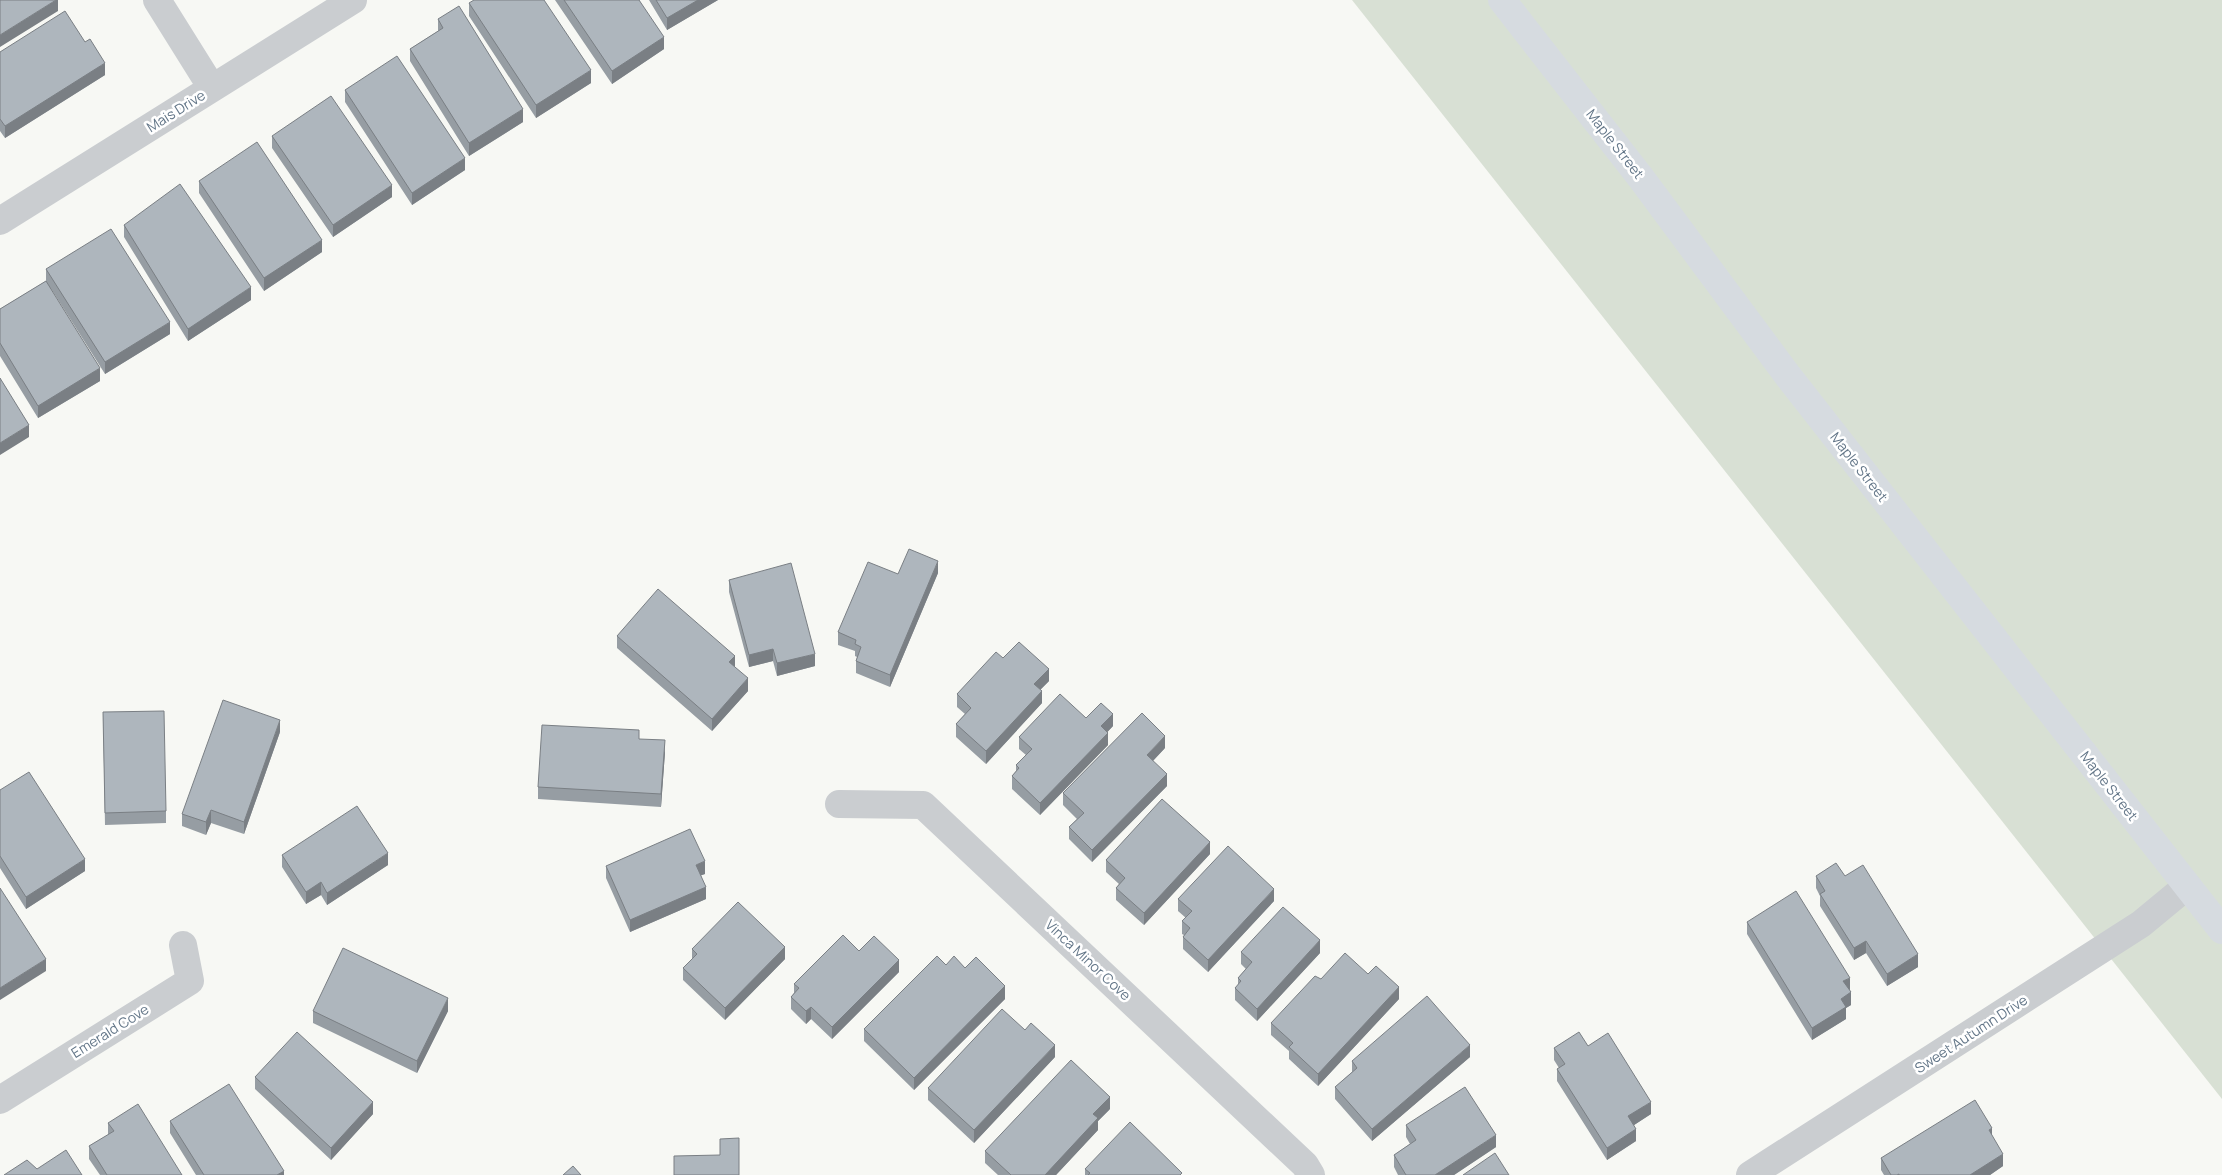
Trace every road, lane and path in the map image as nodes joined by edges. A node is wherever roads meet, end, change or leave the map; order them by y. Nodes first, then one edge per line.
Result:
1 (157, 0) edge
2 (353, 0) edge
3 (1502, 0) edge
4 (212, 88) junction
5 (0, 221) edge
6 (839, 804) dead end
7 (2187, 886) junction
8 (2222, 930) edge
9 (183, 945) dead end
10 (0, 1100) edge
11 (1784, 1166) edge
12 (1311, 1175) edge
13 (1750, 1175) edge

1 - 4 street
2 - 4 street, Mais Drive
3 - 7 street, Maple Street
4 - 5 street, Mais Drive
6 - 12 street, Vinca Minor Cove
7 - 8 street, Maple Street
7 - 11 street, Sweet Autumn Drive
9 - 10 street, Emerald Cove
11 - 13 street, Sweet Autumn Drive

